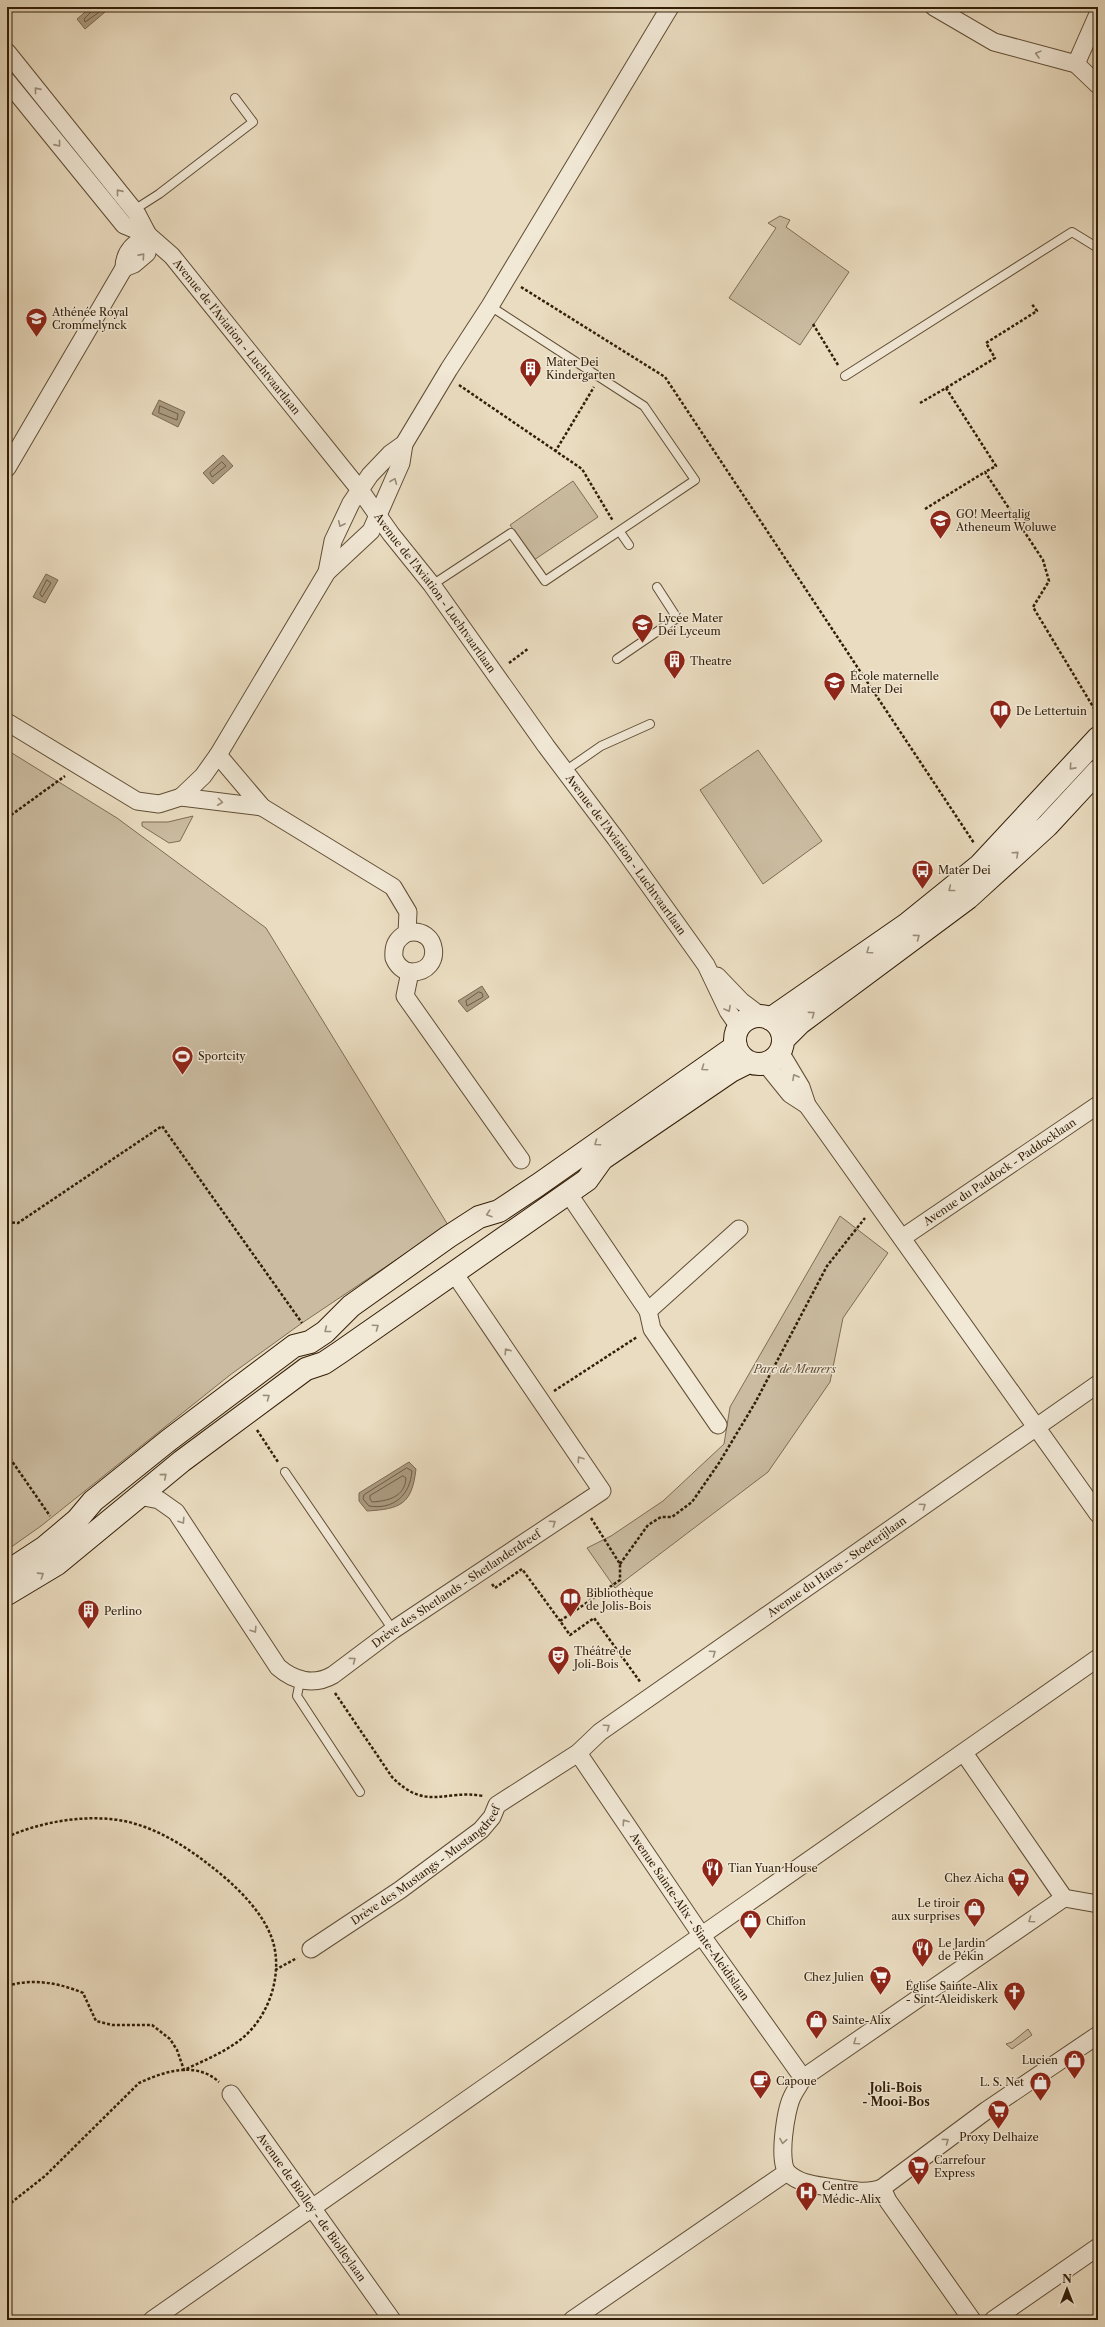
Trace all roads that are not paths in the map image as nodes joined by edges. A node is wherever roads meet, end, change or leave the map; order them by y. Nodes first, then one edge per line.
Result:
1 (670, 7) edge
2 (934, 7) edge
3 (1098, 14) edge
4 (7, 52) edge
5 (1076, 64) junction
6 (7, 81) edge
7 (1098, 84) edge
8 (235, 98) dead end
9 (134, 210) junction
10 (148, 235) junction
11 (1098, 248) edge
12 (490, 306) junction
13 (845, 376) road end
14 (404, 444) junction
15 (7, 468) edge
16 (360, 490) junction
17 (378, 516) junction
18 (620, 532) junction
19 (629, 545) dead end
20 (327, 572) junction
21 (432, 585) junction
22 (657, 587) dead end
23 (617, 659) dead end
24 (7, 722) edge
25 (650, 724) dead end
26 (1098, 738) edge
27 (218, 755) junction
28 (565, 771) junction
29 (1098, 771) edge
30 (181, 797) junction
31 (262, 807) junction
32 (407, 933) junction
33 (706, 965) junction
34 (410, 972) junction
35 (766, 1018) junction
36 (759, 1048) junction
37 (1098, 1105) edge
38 (521, 1160) dead end
39 (568, 1193) junction
40 (739, 1229) dead end
41 (902, 1238) junction
42 (454, 1273) junction
43 (648, 1311) junction
44 (1098, 1384) edge
45 (718, 1425) dead end
46 (1036, 1427) junction
47 (284, 1472) road end
48 (139, 1496) junction
49 (1098, 1514) edge
50 (7, 1572) edge
51 (7, 1594) edge
52 (392, 1630) junction
53 (1098, 1658) edge
54 (300, 1681) junction
55 (578, 1753) junction
56 (964, 1753) junction
57 (360, 1792) dead end
58 (1072, 1900) junction
59 (1098, 1904) edge
60 (1098, 1913) edge
61 (702, 1936) junction
62 (311, 1949) road end
63 (1098, 2035) edge
64 (803, 2078) junction
65 (231, 2094) road end
66 (787, 2172) junction
67 (882, 2188) junction
68 (313, 2207) junction
69 (1098, 2247) edge
70 (152, 2320) edge
71 (392, 2320) edge
72 (572, 2320) edge
73 (972, 2320) edge
74 (993, 2320) edge

1 - 12 street
5 -> 2 street
3 - 5 street
9 -> 4 street, Avenue de l'Aviation - Luchtvaartlaan
5 - 7 street
6 -> 10 street, Avenue de l'Aviation - Luchtvaartlaan
8 - 9 lane
9 - 10 street, Avenue de l'Aviation - Luchtvaartlaan
10 - 15 street
10 - 16 street, Avenue de l'Aviation - Luchtvaartlaan
11 - 13 lane
12 - 14 street
12 - 18 lane
14 - 16 street
17 -> 14 street
16 - 17 street, Avenue de l'Aviation - Luchtvaartlaan
16 -> 20 street
17 - 20 street
17 - 21 street, Avenue de l'Aviation - Luchtvaartlaan
18 - 19 lane
18 - 21 lane
20 - 27 street
21 - 28 street, Avenue de l'Aviation - Luchtvaartlaan
22 - 23 lane
24 - 30 street
25 - 28 lane
26 -> 35 street
27 - 30 street
27 - 31 street
28 - 33 street, Avenue de l'Aviation - Luchtvaartlaan
36 -> 29 street
30 -> 31 street
31 - 32 street
32 - 34 street
32 - 34 street
33 - 35 street, Avenue de l'Aviation - Luchtvaartlaan
33 -> 36 street, Avenue de l'Aviation - Luchtvaartlaan
34 - 38 street
35 - 36 street
35 - 36 street
36 - 39 street
36 - 41 street, Avenue de l'Aviation - Luchtvaartlaan
36 -> 50 street
37 - 41 street, Avenue du Paddock - Paddocklaan
39 - 42 street
39 - 43 street
40 - 43 street
41 - 46 street
48 -> 42 street
52 -> 42 street, Drève des Shetlands - Shetlanderdreef
43 - 45 street
44 - 46 street, Avenue du Haras - Stoeterijlaan
46 - 49 street
55 -> 46 street, Avenue du Haras - Stoeterijlaan
47 - 52 lane
51 -> 48 street
48 -> 54 street
54 -> 52 street, Drève des Shetlands - Shetlanderdreef
53 - 56 street
54 - 57 lane
61 -> 55 street, Avenue Sainte-Alix - Sinte-Aleidislaan
55 - 62 street, Drève des Mustangs - Mustangdreef
56 - 58 street
56 - 61 street
58 - 59 street
58 - 60 lane
58 -> 64 street
61 - 64 street, Avenue Sainte-Alix - Sinte-Aleidislaan
61 - 68 street
67 -> 63 street
64 -> 66 street
65 - 68 street, Avenue de Biolley - de Biolleylaan
66 - 67 street
66 - 72 street
67 - 73 street
68 - 70 street
68 - 71 street, Avenue de Biolley - de Biolleylaan
69 - 74 street

